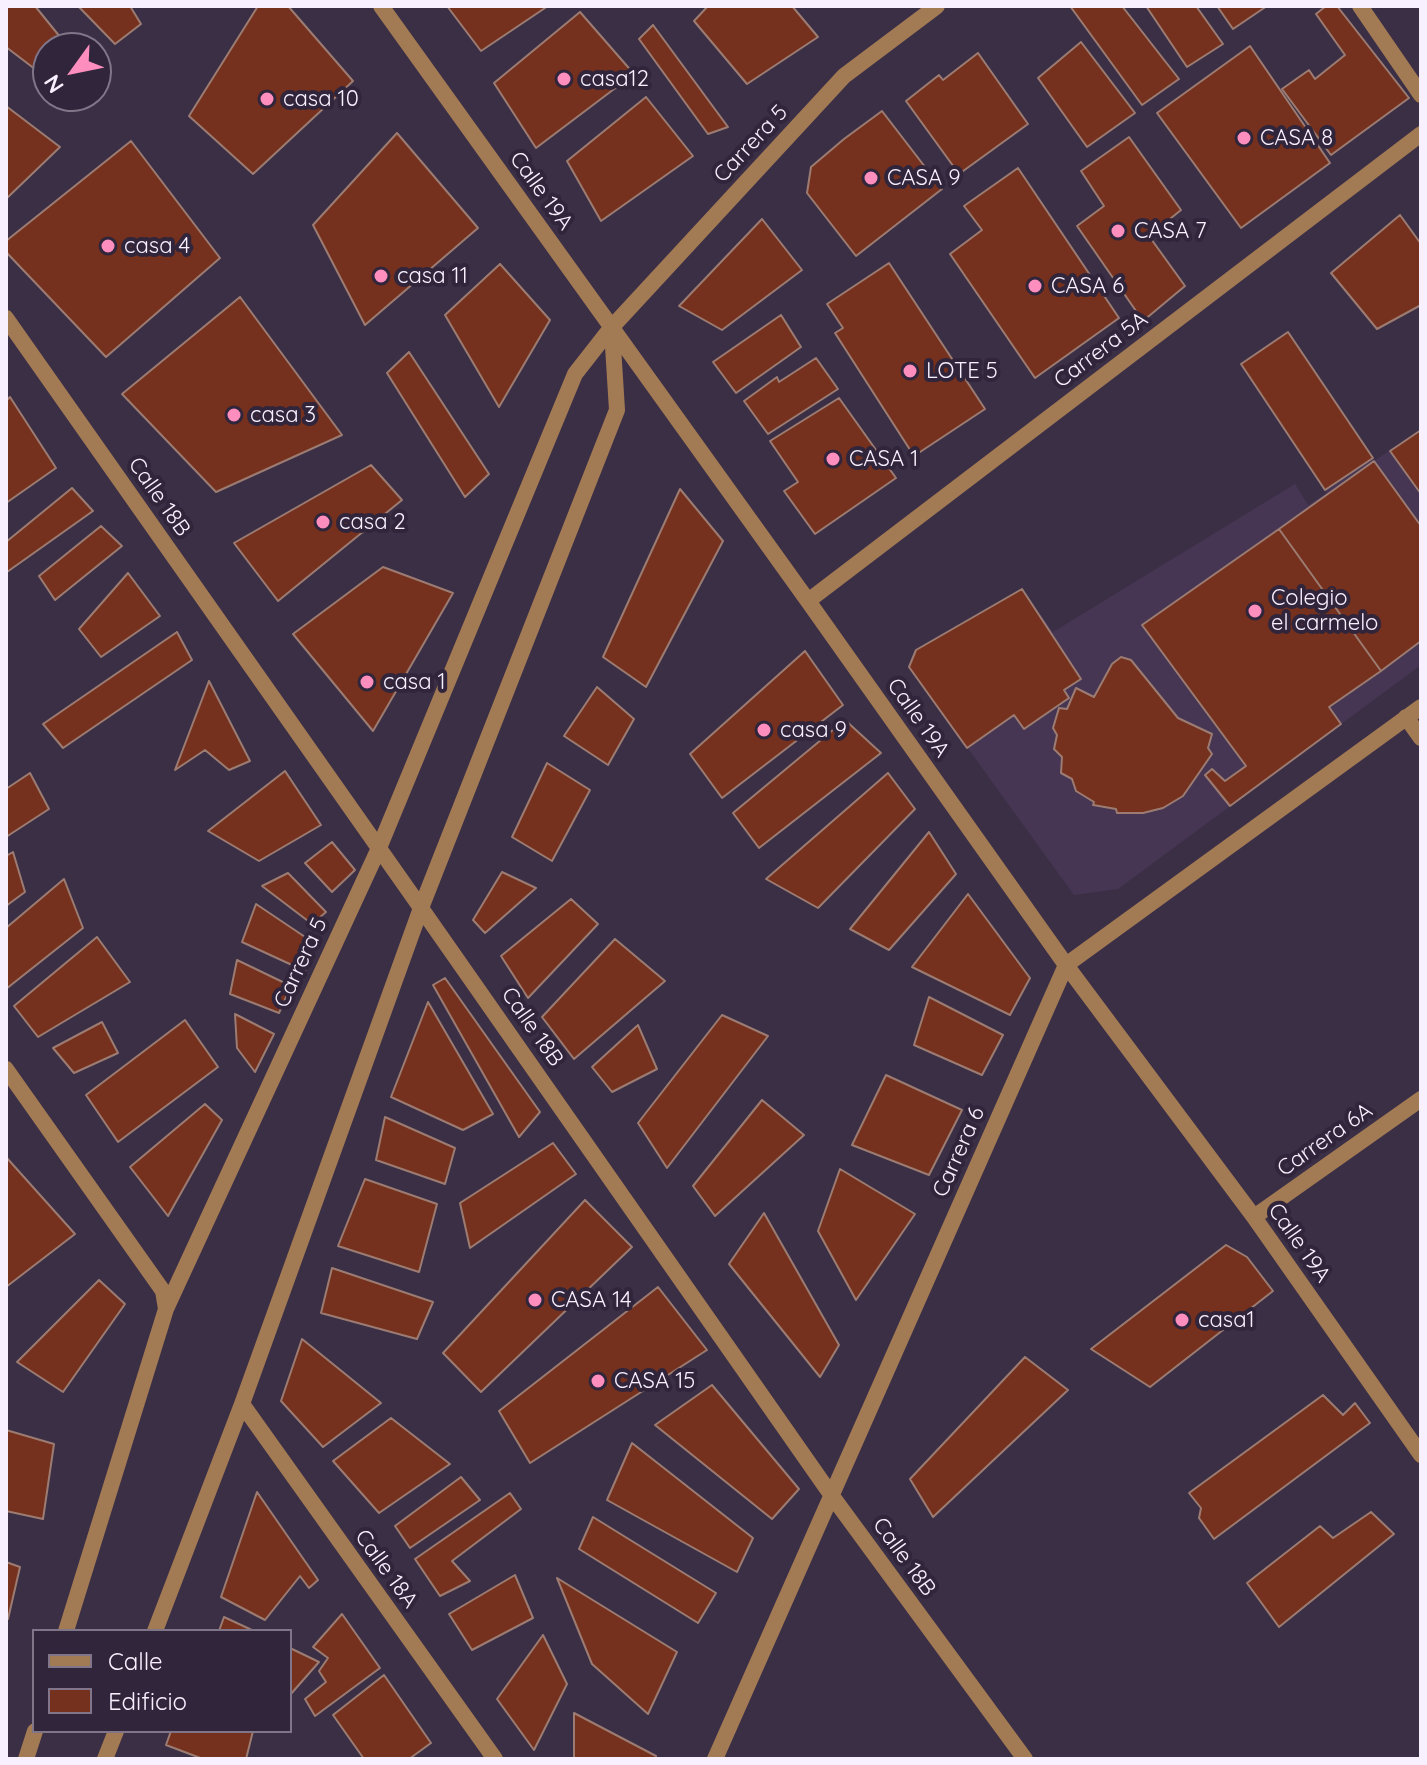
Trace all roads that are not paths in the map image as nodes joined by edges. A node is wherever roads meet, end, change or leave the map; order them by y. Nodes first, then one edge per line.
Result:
1 (381, 6) edge
2 (937, 6) edge
3 (1360, 6) edge
4 (1421, 95) edge
5 (1421, 134) edge
6 (6, 318) edge
7 (611, 328) junction
8 (808, 601) junction
9 (1421, 707) edge
10 (1406, 717) junction
11 (1421, 738) edge
12 (379, 848) junction
13 (421, 908) junction
14 (1066, 965) junction
15 (6, 1069) edge
16 (1421, 1099) edge
17 (1254, 1217) junction
18 (166, 1309) junction
19 (242, 1404) junction
20 (1421, 1455) edge
21 (832, 1496) junction
22 (67, 1629) edge
23 (156, 1629) edge
24 (34, 1733) edge
25 (115, 1733) edge
26 (26, 1759) edge
27 (105, 1759) edge
28 (495, 1759) edge
29 (715, 1759) edge
30 (1025, 1759) edge

1 - 7 street, Calle 19A
2 - 7 street, Carrera 5
3 - 4 street
5 - 8 street, Carrera 5A
6 - 12 street, Calle 18B
7 - 8 street, Calle 19A
7 - 12 street, Carrera 5
7 - 13 street
8 - 14 street, Calle 19A
9 - 10 street
10 - 11 street
10 - 14 street
12 - 13 street, Calle 18B
12 - 18 street, Carrera 5
13 - 19 street
13 - 21 street, Calle 18B
14 - 17 street, Calle 19A
14 - 21 street, Carrera 6
15 - 18 street
16 - 17 street, Carrera 6A
17 - 20 street, Calle 19A
18 - 22 street, Carrera 5
19 - 23 street
19 - 28 street, Calle 18A
21 - 29 street, Carrera 6
21 - 30 street, Calle 18B
24 - 26 street
25 - 27 street

